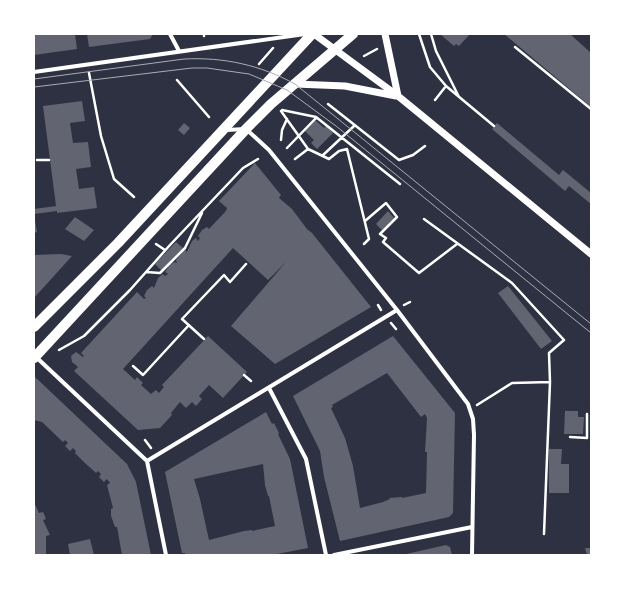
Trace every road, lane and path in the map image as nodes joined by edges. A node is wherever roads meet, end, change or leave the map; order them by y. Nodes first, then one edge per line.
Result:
1 (170, 34) edge
2 (305, 34) edge
3 (313, 34) edge
4 (353, 34) edge
5 (386, 34) edge
6 (419, 34) edge
7 (431, 34) edge
8 (276, 45) dead end
9 (516, 47) dead end
10 (380, 48) dead end
11 (336, 50) junction
12 (179, 51) junction
13 (364, 56) dead end
14 (88, 64) junction
15 (259, 64) dead end
16 (34, 72) edge
17 (177, 80) dead end
18 (295, 84) junction
19 (446, 86) junction
20 (398, 96) junction
21 (460, 98) junction
22 (435, 100) dead end
23 (328, 104) dead end
24 (591, 109) edge
25 (209, 117) dead end
26 (316, 117) junction
27 (287, 118) junction
28 (354, 126) junction
29 (494, 126) dead end
30 (246, 129) junction
31 (223, 130) junction
32 (298, 135) junction
33 (342, 138) junction
34 (280, 140) dead end
35 (424, 146) dead end
36 (287, 148) dead end
37 (308, 149) junction
38 (322, 156) junction
39 (258, 159) dead end
40 (295, 159) dead end
41 (37, 160) dead end
42 (49, 160) dead end
43 (400, 184) dead end
44 (134, 197) dead end
45 (203, 210) junction
46 (424, 219) dead end
47 (365, 221) junction
48 (156, 244) dead end
49 (364, 244) dead end
50 (457, 244) junction
51 (165, 250) junction
52 (591, 254) edge
53 (246, 264) dead end
54 (146, 272) junction
55 (398, 310) junction
56 (189, 325) junction
57 (34, 327) edge
58 (204, 339) dead end
59 (57, 351) dead end
60 (35, 357) edge
61 (133, 366) dead end
62 (244, 375) dead end
63 (251, 381) dead end
64 (550, 382) junction
65 (269, 388) junction
66 (470, 409) junction
67 (587, 414) dead end
68 (591, 436) edge
69 (570, 438) dead end
70 (587, 438) junction
71 (146, 461) junction
72 (472, 527) junction
73 (544, 534) dead end
74 (166, 555) edge
75 (326, 555) edge
76 (334, 555) edge
77 (472, 555) edge

1 - 12 street
2 - 12 street
3 - 11 street
3 - 31 main road
4 - 11 main road
5 - 20 street
6 - 19 path
7 - 21 path
8 - 15 path
9 - 24 path
10 - 13 path
11 - 18 main road
11 - 20 street
12 - 14 street
14 - 16 street
14 - 44 path
17 - 25 path
18 - 20 street
18 - 30 main road
19 - 21 path
19 - 22 path
20 - 52 street
21 - 29 path
23 - 28 path
26 - 27 path
26 - 32 path
26 - 33 path
27 - 32 path
27 - 34 path
28 - 33 path
28 - 35 path
30 - 31 street
30 - 55 street
30 - 60 main road
31 - 57 main road
32 - 36 path
32 - 37 path
33 - 38 path
33 - 43 path
37 - 38 path
37 - 40 path
38 - 47 path
39 - 45 path
41 - 42 path
45 - 51 path
45 - 54 path
46 - 50 path
47 - 49 path
47 - 50 path
48 - 51 path
50 - 64 path
51 - 54 path
53 - 56 path
54 - 59 path
55 - 65 street
55 - 66 street
56 - 58 path
56 - 61 path
60 - 71 street
62 - 63 path
64 - 66 path
64 - 73 path
65 - 71 street
65 - 75 street
66 - 72 street
67 - 70 path
68 - 70 path
69 - 70 path
71 - 74 street
72 - 76 street
72 - 77 street

